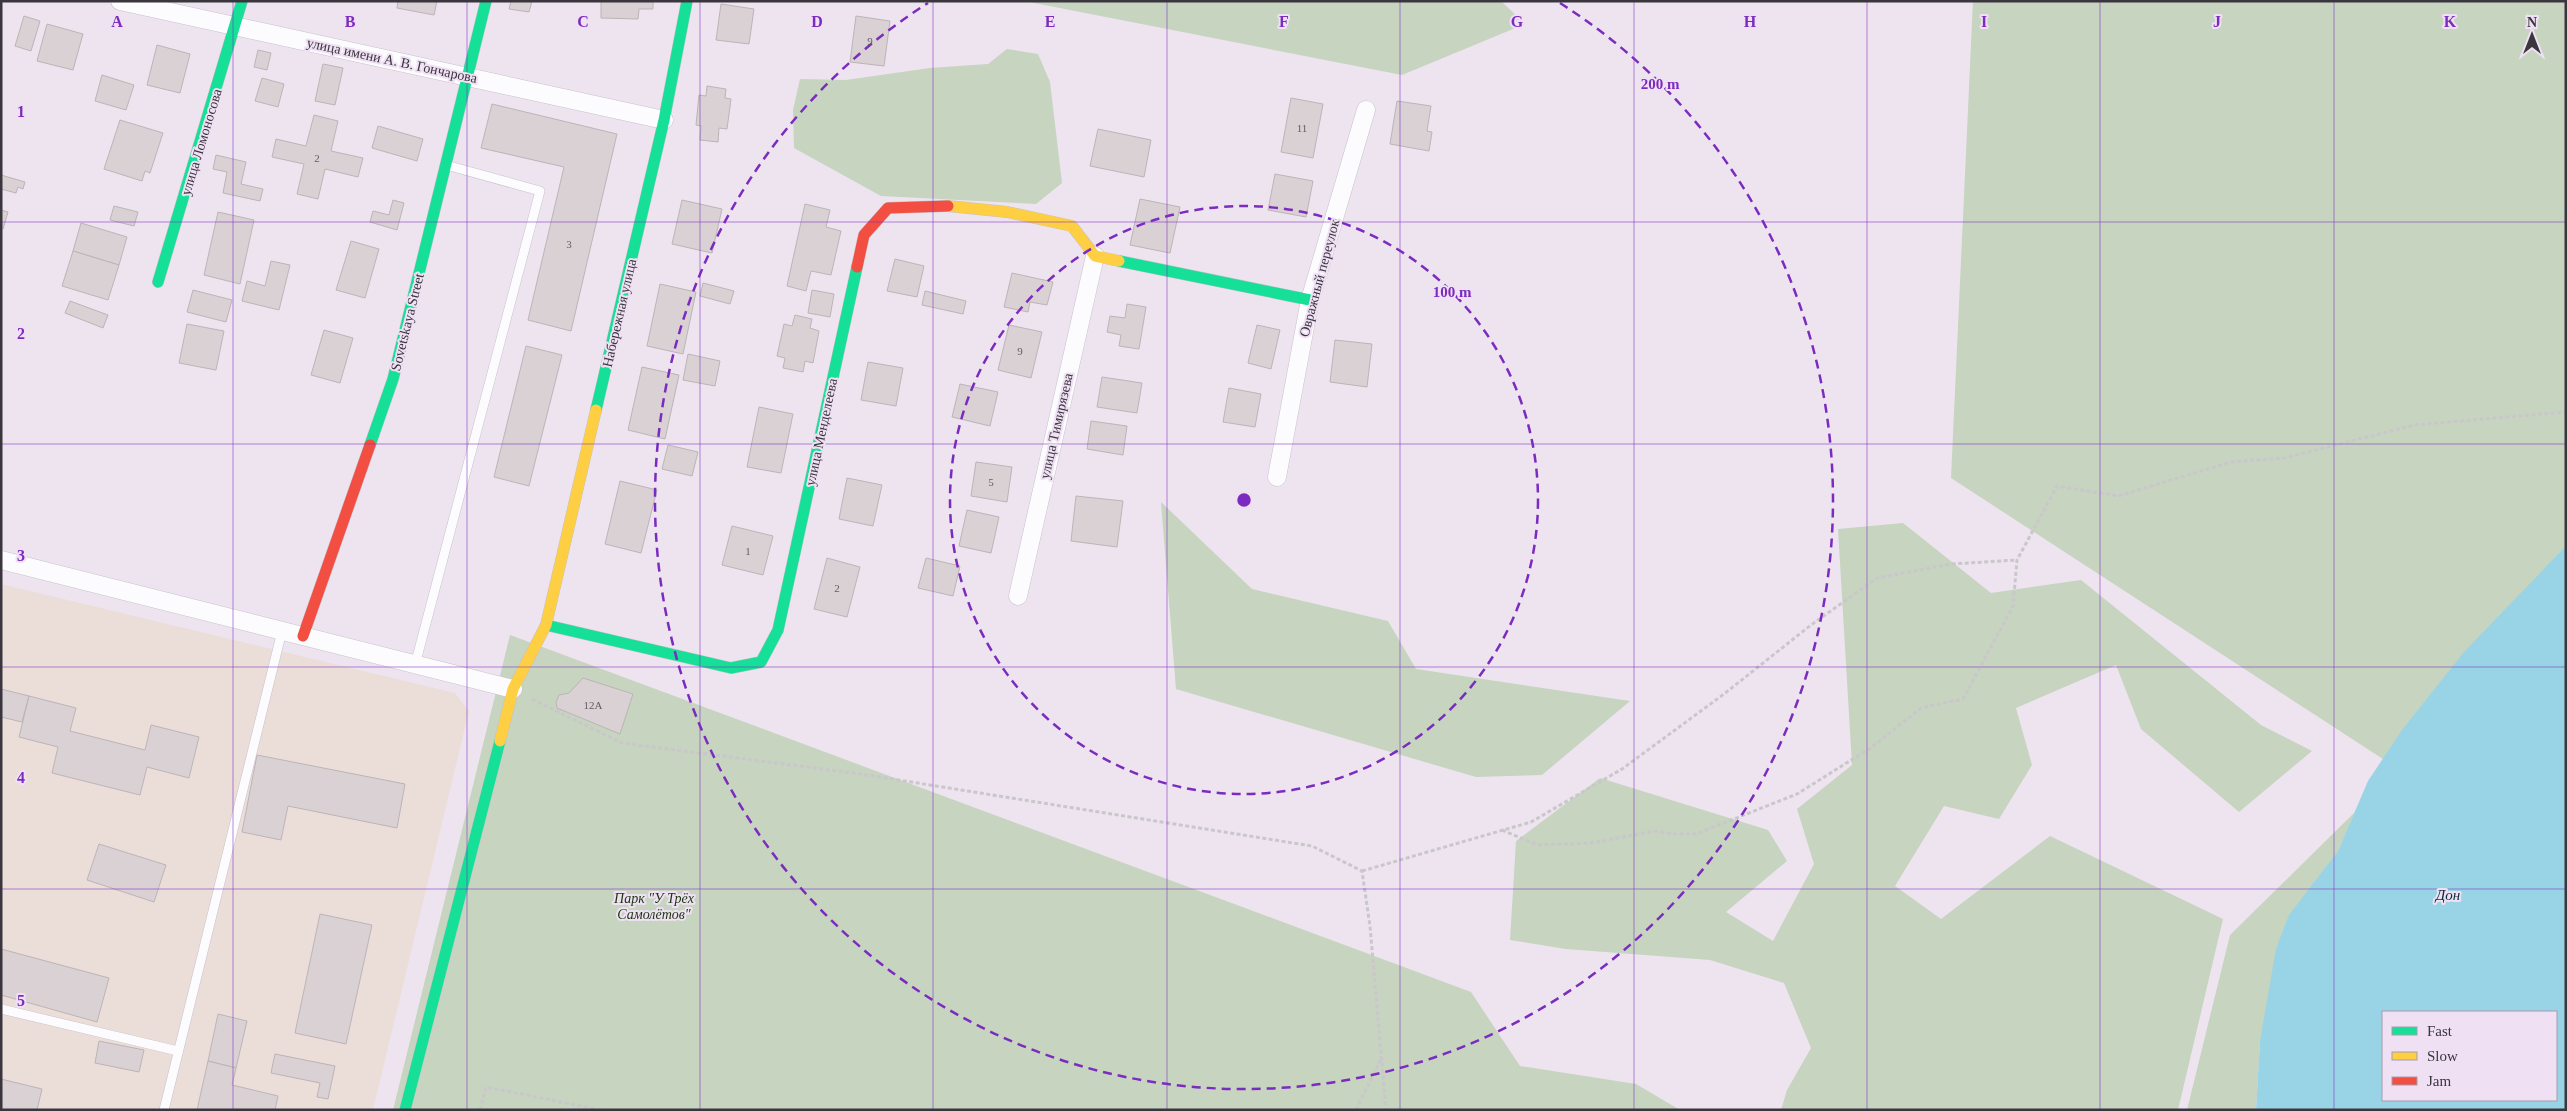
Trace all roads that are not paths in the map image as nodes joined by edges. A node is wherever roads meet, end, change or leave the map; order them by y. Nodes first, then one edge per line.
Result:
1 (120, 1) edge
2 (242, 1) edge
3 (486, 1) edge
4 (687, 1) edge
5 (236, 26) junction
6 (468, 76) junction
7 (1366, 110) dead end
8 (664, 120) junction
9 (446, 164) junction
10 (1095, 256) junction
11 (158, 282) dead end
12 (1310, 300) junction
13 (1277, 477) dead end
14 (1, 560) edge
15 (1018, 596) dead end
16 (546, 625) junction
17 (282, 631) junction
18 (303, 636) junction
19 (415, 665) junction
20 (512, 689) junction
21 (1, 1009) edge
22 (178, 1051) junction
23 (164, 1110) edge
24 (405, 1110) edge

1 - 5 street, улица имени А. В. Гончарова
2 - 5 street, улица Ломоносова
3 - 6 street, Sovetskaya Street
4 - 8 street, Набережная улица
5 - 6 street, улица имени А. В. Гончарова
5 - 11 street, улица Ломоносова
6 - 8 street, улица имени А. В. Гончарова
6 - 9 street, Sovetskaya Street
7 - 12 street, Овражный переулок
8 - 16 street, Набережная улица
9 - 18 street, Sovetskaya Street
9 - 19 lane
10 - 12 street
10 - 15 street, улица Тимирязева
10 - 16 street, улица Менделеева
12 - 13 street, Овражный переулок
14 - 17 street
16 - 20 street, Набережная улица
17 - 18 street
17 - 22 lane
18 - 19 street
19 - 20 street
20 - 24 street, Набережная улица
21 - 22 lane
22 - 23 lane

